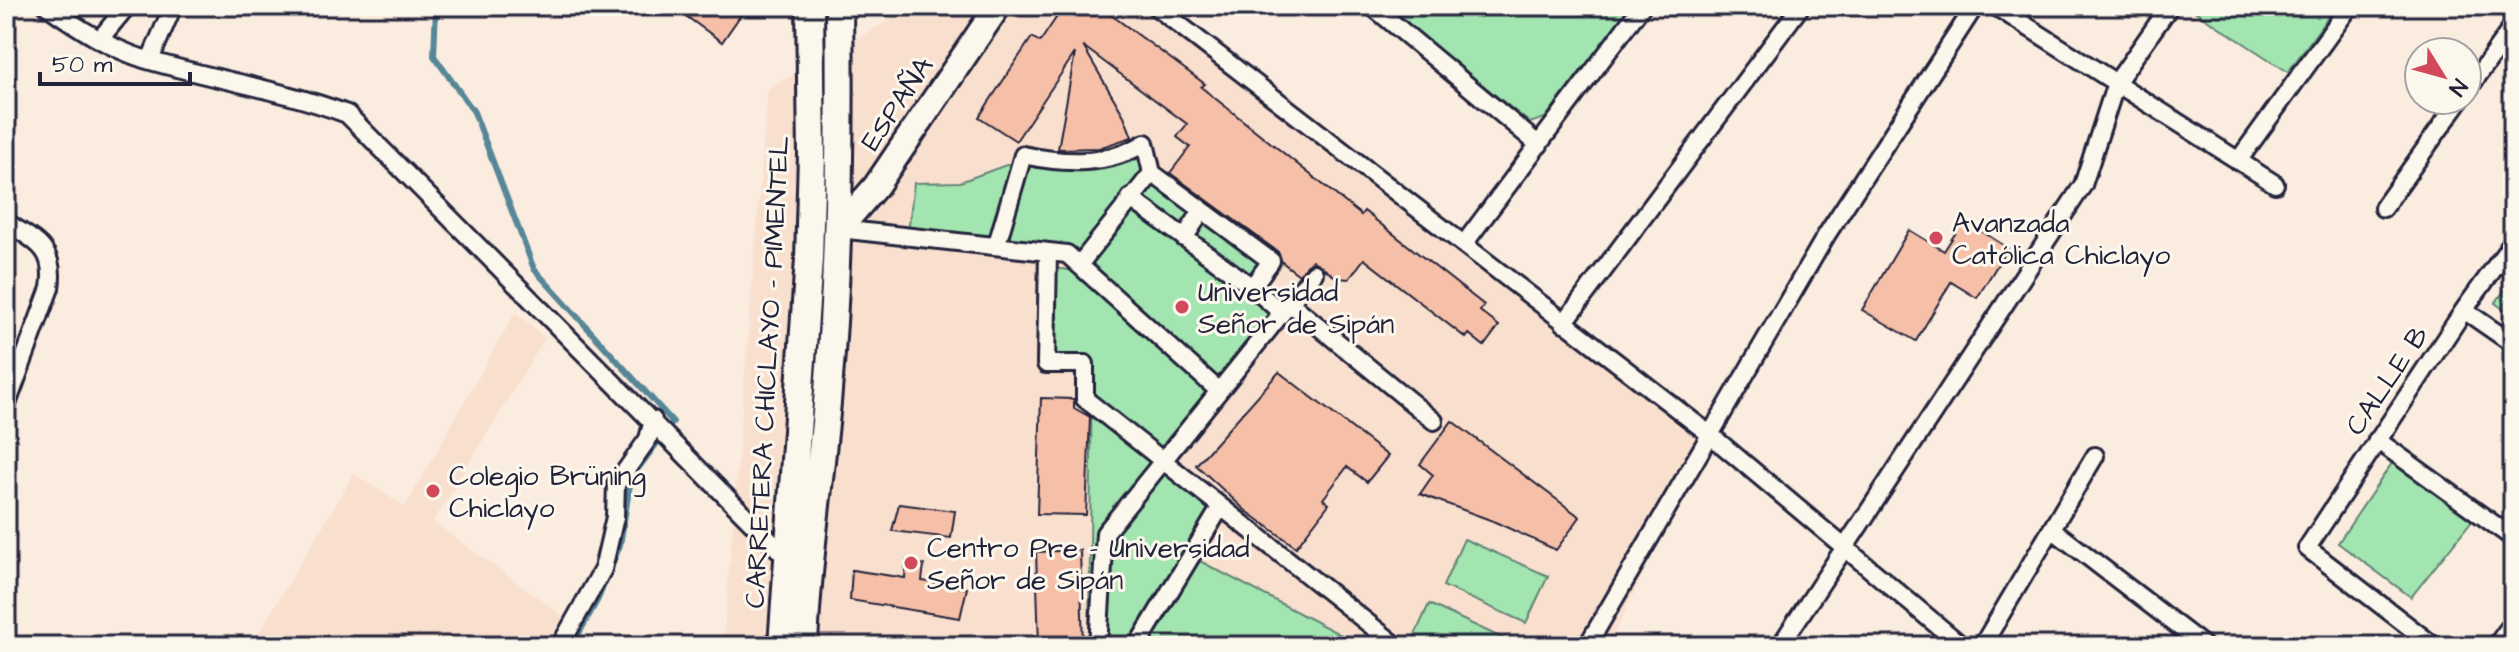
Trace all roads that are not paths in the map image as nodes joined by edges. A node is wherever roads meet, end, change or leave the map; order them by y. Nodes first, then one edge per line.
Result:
1 (47, 6) edge
2 (127, 6) edge
3 (173, 6) edge
4 (810, 6) edge
5 (839, 6) edge
6 (998, 6) edge
7 (1155, 6) edge
8 (1372, 6) edge
9 (1642, 6) edge
10 (1801, 6) edge
11 (1975, 6) edge
12 (1995, 6) edge
13 (2170, 6) edge
14 (2350, 6) edge
15 (2513, 26) edge
16 (100, 39) junction
17 (150, 60) junction
18 (2483, 68) edge
19 (2116, 83) junction
20 (2449, 116) edge
21 (1539, 145) junction
22 (2238, 161) junction
23 (1152, 173) junction
24 (2275, 184) dead end
25 (1130, 198) junction
26 (2383, 208) dead end
27 (1202, 211) junction
28 (6, 222) edge
29 (839, 229) junction
30 (1184, 238) junction
31 (2513, 242) edge
32 (997, 244) junction
33 (1464, 244) junction
34 (1048, 252) junction
35 (1079, 265) junction
36 (1314, 273) dead end
37 (1252, 287) junction
38 (1286, 308) junction
39 (2464, 310) junction
40 (1564, 323) junction
41 (2513, 344) edge
42 (1219, 391) junction
43 (6, 407) edge
44 (1434, 421) dead end
45 (656, 422) junction
46 (1708, 433) junction
47 (2377, 440) junction
48 (2095, 456) dead end
49 (1161, 463) junction
50 (1220, 508) junction
51 (2052, 529) junction
52 (2513, 538) edge
53 (1844, 550) junction
54 (786, 557) junction
55 (2513, 622) edge
56 (560, 646) edge
57 (782, 646) edge
58 (804, 646) edge
59 (1098, 646) edge
60 (1137, 646) edge
61 (1397, 646) edge
62 (1587, 646) edge
63 (1780, 646) edge
64 (1962, 646) edge
65 (1982, 646) edge
66 (2204, 646) edge
67 (2434, 646) edge
68 (2496, 646) edge

1 - 16 street
2 - 16 street
3 - 17 street
4 - 54 main road, CARRETERA CHICLAYO - PIMENTEL
5 - 29 main road, CARRETERA CHICLAYO - PIMENTEL
6 - 29 street, ESPAÑA
7 - 33 street
8 - 21 street
9 - 21 street
10 - 40 street
11 - 46 street
12 - 19 street
13 - 19 street
14 - 22 street
15 - 18 street
16 - 17 street
17 - 45 street
19 - 22 street
19 - 53 street
20 - 26 street
21 - 33 street
22 - 24 street
23 - 25 street
23 - 27 street
23 - 32 street
25 - 30 street
25 - 35 street
27 - 30 street
27 - 37 street
28 - 43 street
29 - 32 street
29 - 58 main road, CARRETERA CHICLAYO - PIMENTEL
30 - 37 street
31 - 39 street, CALLE B
32 - 34 street
33 - 40 street
34 - 35 street
34 - 49 street
35 - 42 street
36 - 38 street
37 - 38 street
38 - 42 street
38 - 44 street
39 - 41 street
39 - 47 street, CALLE B
40 - 46 street
42 - 49 street
45 - 54 street
45 - 56 street
46 - 53 street
46 - 62 street
47 - 52 street
47 - 67 street, CALLE B
48 - 51 street
49 - 50 street
49 - 59 street
50 - 60 street
50 - 61 street
51 - 65 street
51 - 66 street
53 - 63 street
53 - 64 street
54 - 57 main road, CARRETERA CHICLAYO - PIMENTEL
55 - 68 street

